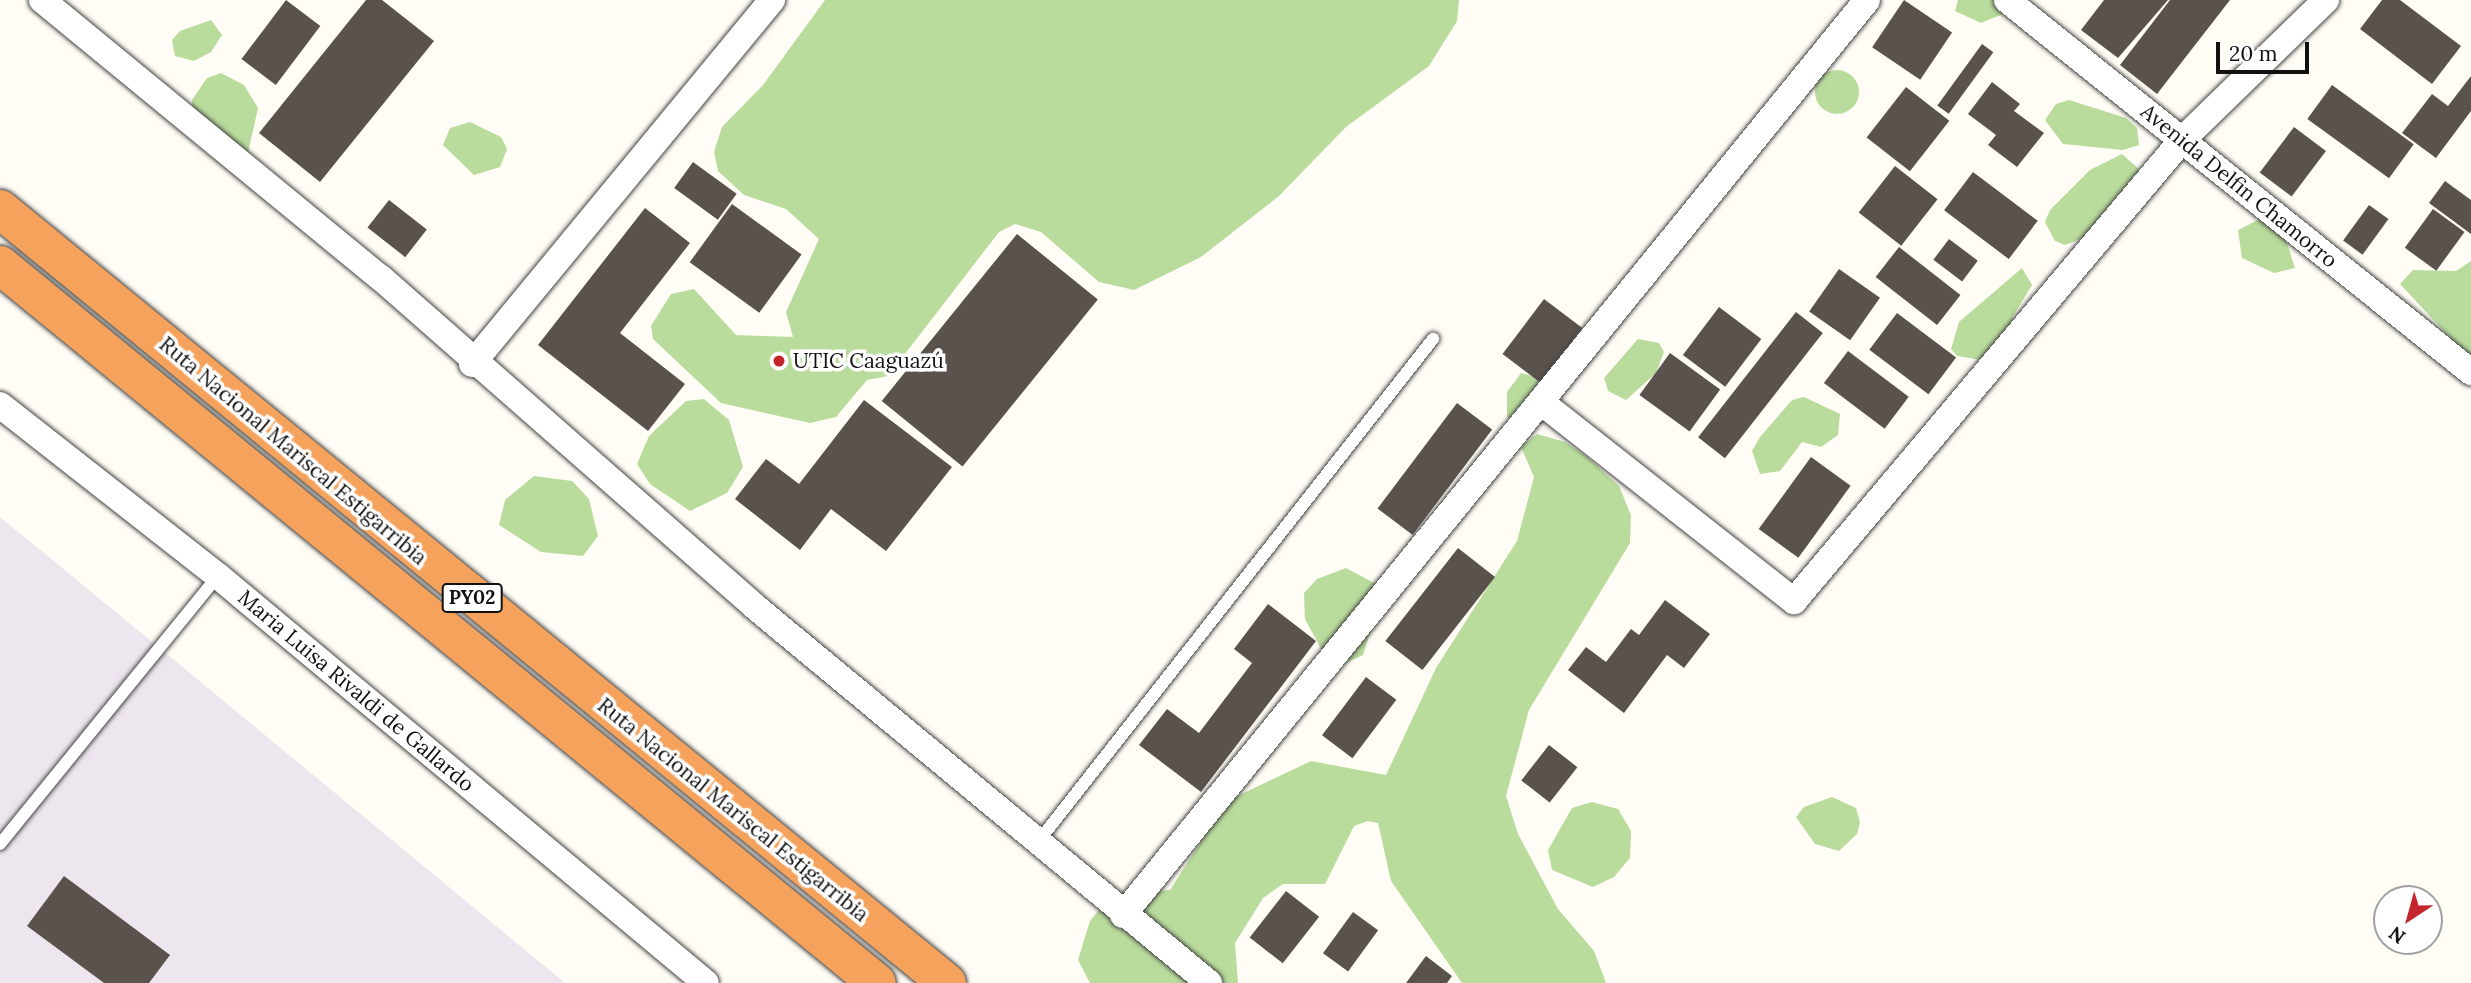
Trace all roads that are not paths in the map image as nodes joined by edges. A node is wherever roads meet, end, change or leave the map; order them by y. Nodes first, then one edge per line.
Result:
1 (43, 0) edge
2 (772, 0) edge
3 (1867, 0) edge
4 (2007, 0) edge
5 (2326, 0) edge
6 (2182, 140) junction
7 (0, 209) edge
8 (0, 265) edge
9 (1433, 339) dead end
10 (472, 364) junction
11 (2471, 372) edge
12 (1541, 402) junction
13 (0, 405) edge
14 (218, 576) junction
15 (1038, 842) junction
16 (0, 844) edge
17 (1123, 915) junction
18 (706, 983) edge
19 (877, 983) edge
20 (947, 983) edge
21 (1209, 983) edge

1 - 10 street
2 - 10 street
3 - 12 street
4 - 6 street, Avenida Delfin Chamorro
5 - 6 street
6 - 11 street, Avenida Delfin Chamorro
6 - 12 street
7 - 20 highway, Ruta Nacional Mariscal Estigarribia / PY02
8 - 19 highway, Ruta Nacional Mariscal Estigarribia / PY02
9 - 15 lane
10 - 15 street
12 - 17 street
13 - 14 street, Maria Luisa Rivaldi de Gallardo
14 - 16 lane
14 - 18 street, Maria Luisa Rivaldi de Gallardo
15 - 17 street
17 - 21 street

